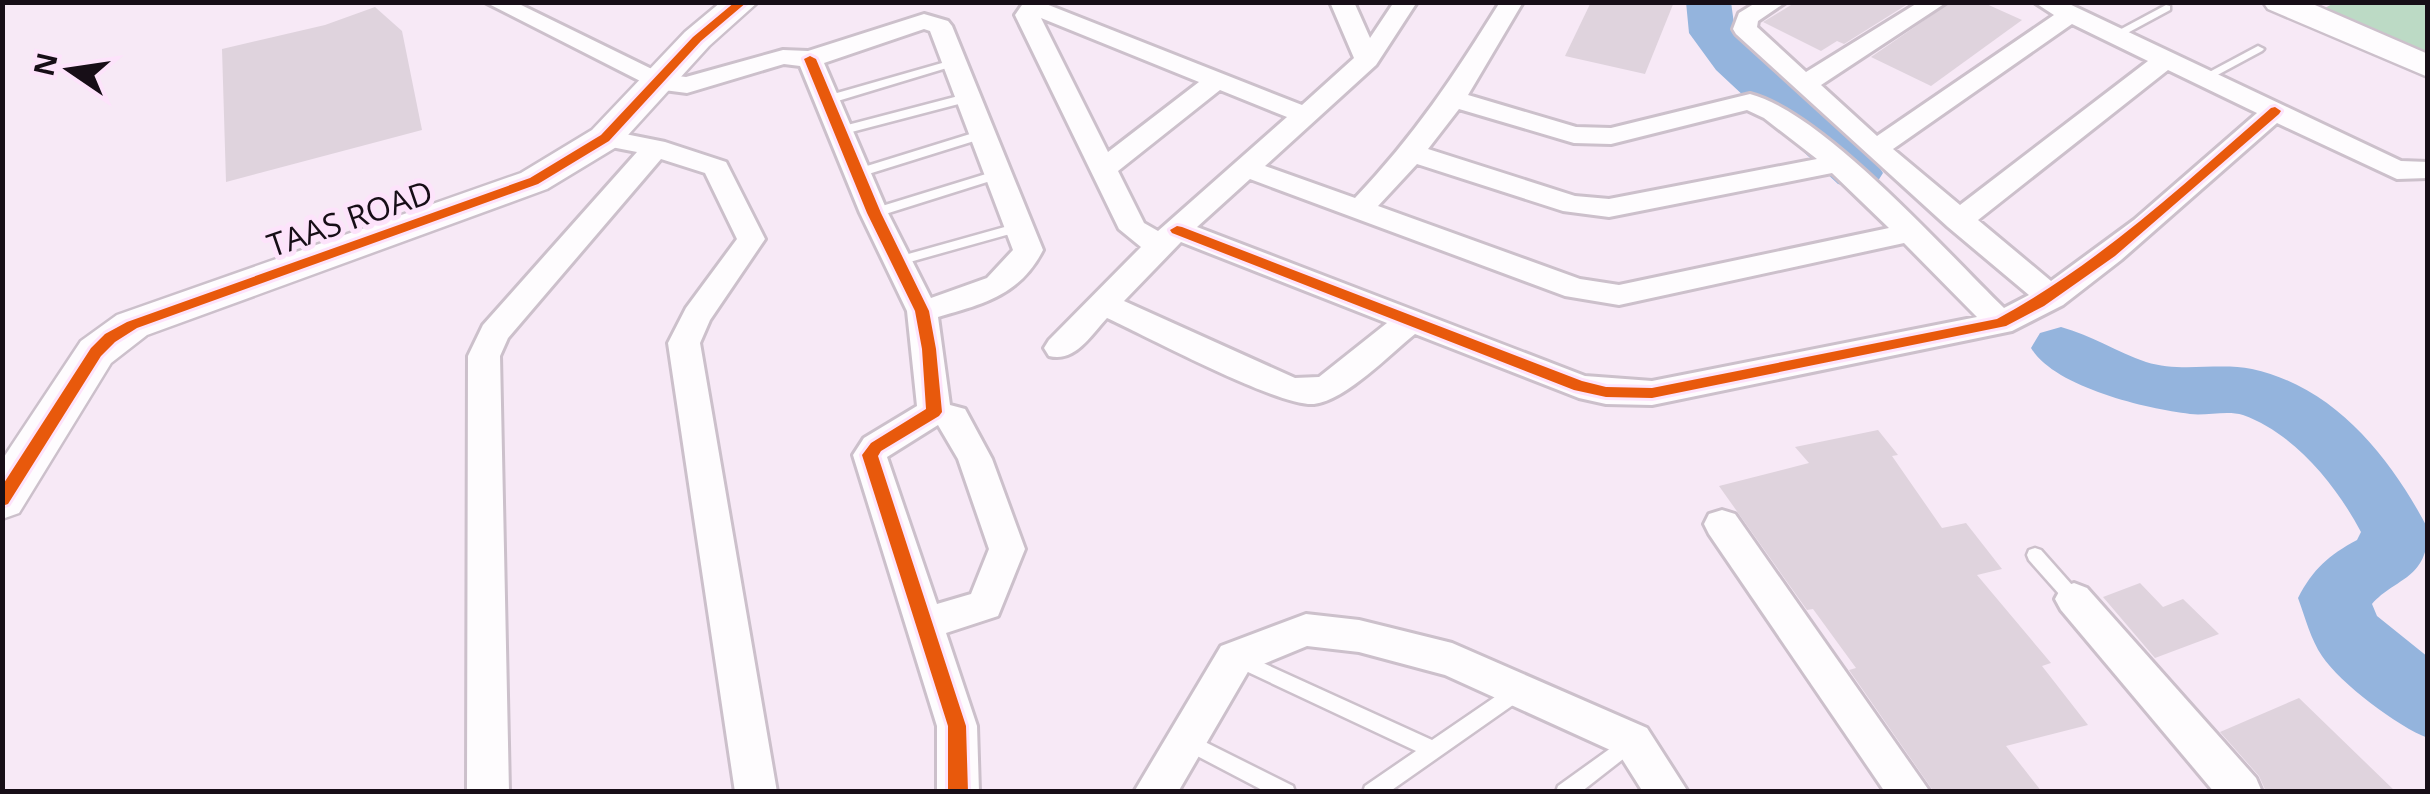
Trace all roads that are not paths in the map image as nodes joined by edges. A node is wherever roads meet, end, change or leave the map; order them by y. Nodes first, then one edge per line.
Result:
1 (496, 2) edge
2 (742, 2) edge
3 (1342, 2) edge
4 (1406, 2) edge
5 (1512, 2) edge
6 (1775, 2) edge
7 (1936, 2) edge
8 (2045, 2) edge
9 (2280, 2) edge
10 (2166, 8) dead end
11 (2071, 14) junction
12 (2116, 35) junction
13 (2258, 49) dead end
14 (810, 59) junction
15 (2166, 59) junction
16 (1368, 60) junction
17 (956, 62) junction
18 (2428, 66) edge
19 (2206, 77) junction
20 (1219, 80) junction
21 (656, 81) junction
22 (1804, 84) junction
23 (970, 97) junction
24 (827, 100) junction
25 (1453, 100) junction
26 (2275, 110) junction
27 (1305, 115) junction
28 (840, 131) junction
29 (983, 134) junction
30 (605, 138) junction
31 (656, 148) junction
32 (1876, 149) junction
33 (1412, 153) junction
34 (1835, 164) junction
35 (1105, 168) junction
36 (1246, 168) junction
37 (2428, 170) edge
38 (858, 174) junction
39 (999, 174) junction
40 (1360, 209) junction
41 (874, 213) junction
42 (1958, 220) junction
43 (1019, 226) junction
44 (1909, 233) junction
45 (1169, 237) junction
46 (898, 261) junction
47 (2052, 298) junction
48 (1102, 303) junction
49 (922, 311) junction
50 (1412, 321) junction
51 (2001, 322) junction
52 (1060, 348) dead end
53 (934, 412) junction
54 (2, 500) edge
55 (1722, 524) dead end
56 (2035, 554) dead end
57 (2074, 599) joint
58 (922, 625) junction
59 (1235, 658) junction
60 (1520, 691) junction
61 (1633, 740) junction
62 (1187, 741) junction
63 (1433, 750) junction
64 (488, 792) edge
65 (756, 792) edge
66 (958, 792) edge
67 (1155, 792) edge
68 (1286, 792) edge
69 (1372, 792) edge
70 (1564, 792) edge
71 (1667, 792) edge
72 (1908, 792) edge
73 (2241, 792) edge

1 - 21 street
2 - 21 street, TAAS ROAD
3 - 16 street
4 - 16 street
5 - 25 street
6 - 22 street
7 - 22 street
8 - 11 street
9 - 18 street
10 - 12 lane
11 - 12 street
11 - 32 street
12 - 15 street
13 - 19 lane
14 - 17 street
14 - 21 street
14 - 24 street
15 - 19 street
15 - 42 street
16 - 27 street
17 - 23 street
17 - 24 lane
19 - 26 street
20 - 27 street
20 - 35 street
20 - 35 street
21 - 30 street, TAAS ROAD
22 - 32 street
23 - 28 lane
23 - 29 street
24 - 28 street
25 - 33 street
25 - 34 street
26 - 37 street
26 - 47 street
27 - 36 street
28 - 38 street
29 - 38 lane
29 - 39 street
30 - 31 street
30 - 54 street, TAAS ROAD
31 - 64 street
31 - 65 street
32 - 42 street
33 - 34 street
33 - 40 street
34 - 44 street
35 - 45 street
36 - 40 street
36 - 45 street
38 - 41 street
39 - 41 lane
39 - 43 street
40 - 44 street
41 - 46 street
42 - 47 street
43 - 46 lane
43 - 49 street
44 - 51 street
45 - 48 street
45 - 50 street
46 - 49 street
47 - 51 street
48 - 50 street
48 - 52 street
49 - 53 street
50 - 51 street
53 - 58 street
53 - 58 street
55 - 72 street
56 - 57 lane
57 - 73 street
58 - 66 street
59 - 60 street
59 - 62 street
59 - 63 lane
60 - 61 street
60 - 63 lane
61 - 70 lane
61 - 71 street
62 - 67 street
62 - 68 lane
63 - 69 lane

